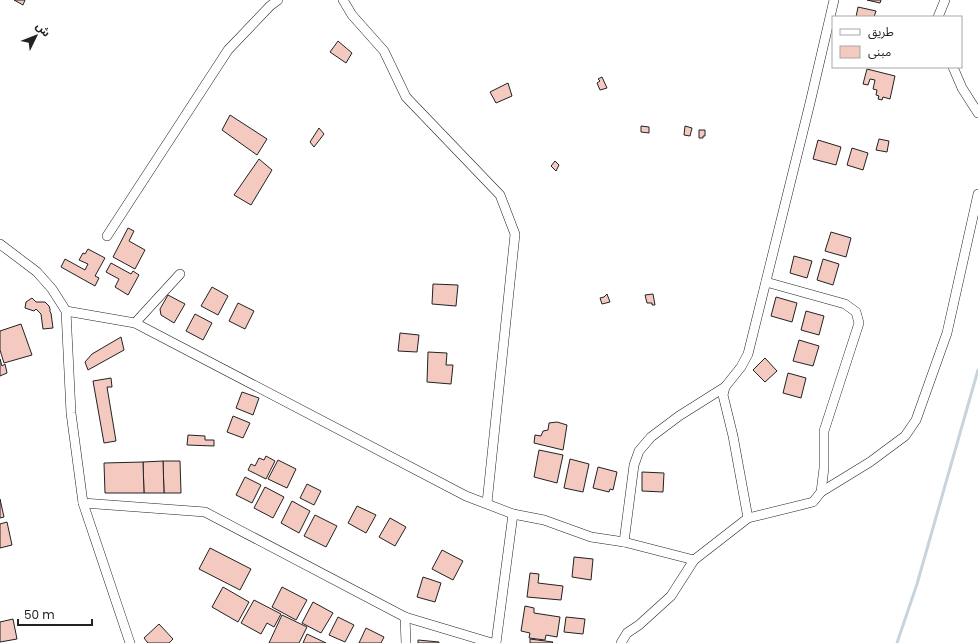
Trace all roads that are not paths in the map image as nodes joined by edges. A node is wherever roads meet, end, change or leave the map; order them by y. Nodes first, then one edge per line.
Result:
1 (262, 0) edge
2 (278, 0) edge
3 (344, 0) edge
4 (834, 0) edge
5 (945, 0) edge
6 (270, 6) junction
7 (938, 16) edge
8 (953, 68) edge
9 (978, 113) edge
10 (978, 194) edge
11 (107, 236) dead end
12 (0, 244) edge
13 (180, 274) dead end
14 (766, 282) junction
15 (66, 311) junction
16 (134, 323) junction
17 (725, 387) junction
18 (821, 492) junction
19 (83, 503) junction
20 (487, 503) junction
21 (513, 514) junction
22 (748, 518) junction
23 (624, 542) junction
24 (694, 560) junction
25 (405, 617) junction
26 (130, 643) edge
27 (406, 643) edge
28 (492, 643) edge
29 (496, 643) edge
30 (621, 643) edge

1 - 6 street
2 - 6 street
3 - 20 street
4 - 14 street
5 - 7 street
6 - 11 street
8 - 9 street
10 - 18 street
12 - 15 street
13 - 16 street
14 - 17 street
14 - 18 street
15 - 16 street
15 - 19 street
16 - 20 street
17 - 22 street
17 - 23 street
18 - 22 street
19 - 25 street
19 - 26 street
20 - 21 street
21 - 23 street
21 - 29 street
22 - 24 street
23 - 24 street
24 - 30 street
25 - 27 street
25 - 28 street

